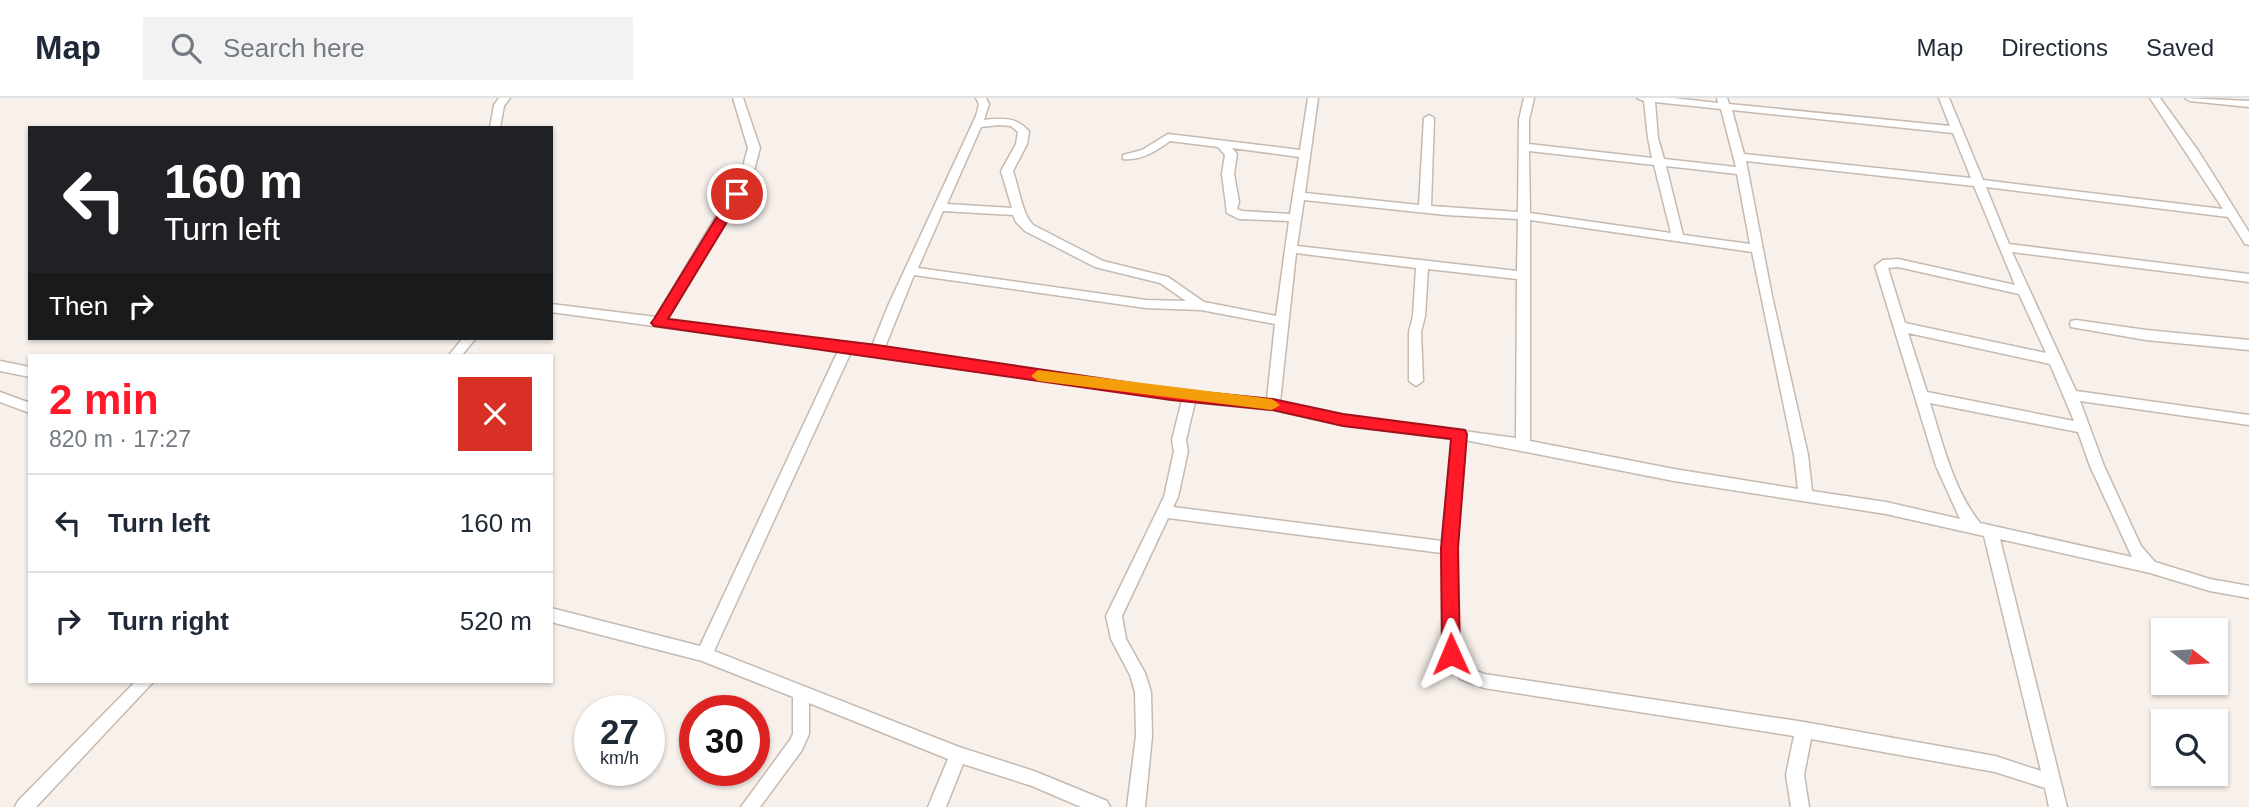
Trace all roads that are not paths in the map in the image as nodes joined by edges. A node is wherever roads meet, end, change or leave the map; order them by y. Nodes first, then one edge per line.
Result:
1 (505, 98) edge
2 (738, 98) edge
3 (981, 98) edge
4 (1313, 98) edge
5 (1529, 98) edge
6 (1643, 98) edge
7 (1944, 98) edge
8 (2155, 98) edge
9 (2190, 98) edge
10 (1649, 99) edge
11 (1723, 102) edge
12 (2249, 104) edge
13 (1429, 118) dead end
14 (977, 125) junction
15 (495, 126) edge
16 (1957, 130) junction
17 (1221, 143) junction
18 (1525, 147) junction
19 (1305, 154) junction
20 (1128, 157) dead end
21 (1659, 161) junction
22 (1740, 164) junction
23 (1977, 182) junction
24 (1299, 197) junction
25 (940, 207) junction
26 (1426, 209) junction
27 (1018, 212) junction
28 (2232, 214) junction
29 (1525, 216) junction
30 (1296, 218) junction
31 (1678, 237) junction
32 (2249, 241) edge
33 (2004, 247) junction
34 (1292, 249) junction
35 (1756, 249) junction
36 (1422, 265) junction
37 (912, 271) junction
38 (1523, 276) junction
39 (2249, 278) edge
40 (2024, 291) junction
41 (1201, 306) junction
42 (553, 308) edge
43 (1282, 320) junction
44 (659, 323) junction
45 (2076, 324) dead end
46 (1898, 326) junction
47 (468, 340) edge
48 (2249, 345) edge
49 (846, 348) junction
50 (877, 351) junction
51 (456, 354) edge
52 (2055, 360) junction
53 (0, 366) edge
54 (28, 372) edge
55 (1416, 381) dead end
56 (2071, 395) junction
57 (1190, 396) junction
58 (1921, 396) junction
59 (0, 397) edge
60 (1273, 405) junction
61 (28, 407) edge
62 (2249, 420) edge
63 (2083, 428) junction
64 (1459, 434) junction
65 (1523, 444) junction
66 (1806, 497) junction
67 (1164, 512) junction
68 (1982, 528) junction
69 (1449, 548) junction
70 (2150, 567) junction
71 (2249, 592) edge
72 (553, 616) edge
73 (704, 654) junction
74 (144, 683) edge
75 (801, 691) junction
76 (1804, 730) junction
77 (958, 755) junction
78 (2053, 783) junction
79 (24, 807) edge
80 (750, 807) edge
81 (937, 807) edge
82 (1101, 807) edge
83 (1136, 807) edge
84 (1800, 807) edge
85 (2058, 807) edge

1 - 15 street
2 - 44 street
3 - 14 street
4 - 19 street
5 - 18 street
6 - 10 street
7 - 16 street
8 - 28 street
9 - 12 street
10 - 11 street
10 - 21 street
11 - 16 street
11 - 22 street
13 - 26 street
14 - 25 street
14 - 27 street
16 - 23 street
17 - 19 street
17 - 20 street
17 - 30 street
18 - 21 street
18 - 29 street
19 - 24 street
21 - 22 street
21 - 31 street
22 - 23 street
22 - 35 street
23 - 28 street
23 - 33 street
24 - 26 street
24 - 30 street
25 - 27 street
25 - 37 street
26 - 29 street
27 - 41 street
28 - 32 street
29 - 31 street
29 - 38 street
30 - 34 street
31 - 35 street
33 - 39 street
33 - 40 street
34 - 36 street
34 - 43 street
35 - 66 street
36 - 38 street
36 - 55 street
37 - 41 street
37 - 50 street
38 - 65 street
40 - 46 street
40 - 52 street
41 - 43 street
42 - 44 street
43 - 60 street
44 - 49 street
45 - 48 street
46 - 52 street
46 - 58 street
47 - 51 street
49 - 50 street
49 - 73 street
50 - 57 street
52 - 56 street
53 - 54 street
56 - 62 street
56 - 63 street
57 - 60 street
57 - 67 street
58 - 63 street
58 - 68 street
59 - 61 street
60 - 64 street
63 - 70 street
64 - 65 street
64 - 69 street
65 - 66 street
66 - 68 street
67 - 69 street
67 - 83 street
68 - 70 street
68 - 78 street
69 - 76 street
70 - 71 street
72 - 73 street
73 - 75 street
74 - 79 street
75 - 77 street
75 - 80 street
76 - 78 street
76 - 84 street
77 - 81 street
77 - 82 street
78 - 85 street

